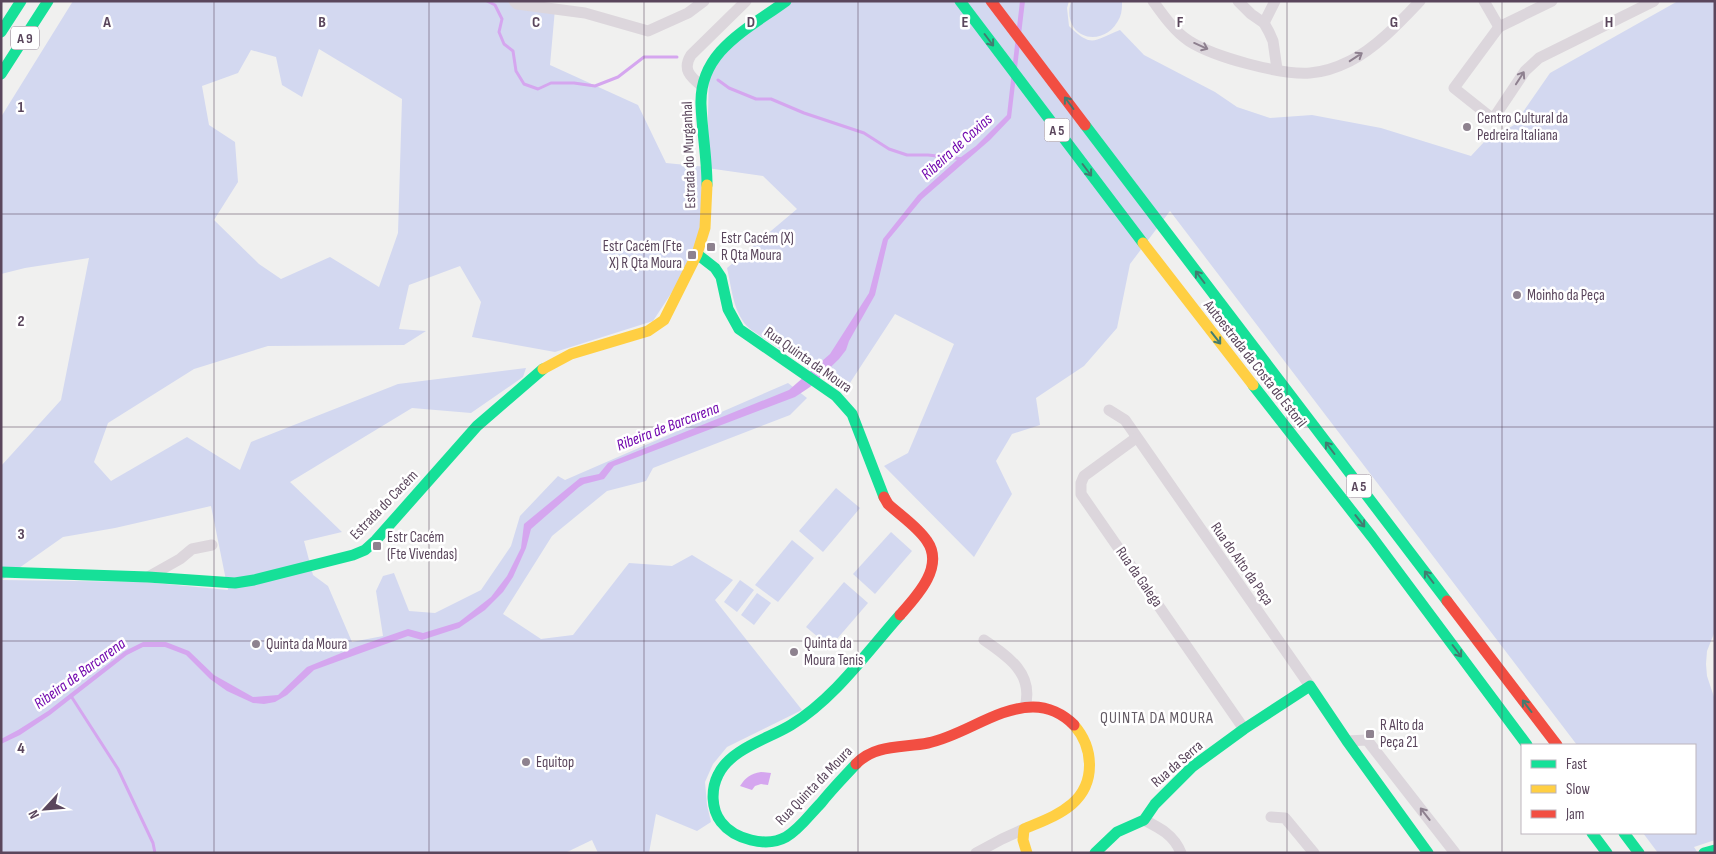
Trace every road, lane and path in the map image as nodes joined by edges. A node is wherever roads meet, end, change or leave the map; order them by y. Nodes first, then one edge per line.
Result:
1 (21, 1) edge
2 (48, 1) edge
3 (514, 1) edge
4 (704, 1) edge
5 (746, 1) edge
6 (786, 1) edge
7 (960, 1) edge
8 (992, 1) edge
9 (1153, 1) edge
10 (1238, 1) edge
11 (1275, 1) edge
12 (1420, 1) edge
13 (1484, 1) edge
14 (1552, 1) edge
15 (1654, 1) edge
16 (1264, 23) junction
17 (1499, 27) junction
18 (1, 32) edge
19 (1277, 69) junction
20 (1, 74) edge
21 (702, 86) junction
22 (697, 254) junction
23 (1109, 410) dead end
24 (1136, 438) junction
25 (212, 544) dead end
26 (1, 572) edge
27 (148, 577) junction
28 (984, 640) dead end
29 (1310, 686) junction
30 (1025, 707) junction
31 (1244, 729) junction
32 (1346, 741) junction
33 (1526, 744) edge
34 (1556, 744) edge
35 (1271, 817) dead end
36 (1144, 820) junction
37 (1024, 830) junction
38 (1593, 834) edge
39 (1625, 834) edge
40 (1715, 850) edge
41 (976, 853) edge
42 (1027, 853) edge
43 (1095, 853) edge
44 (1181, 853) edge
45 (1314, 853) edge
46 (1428, 853) edge
47 (1455, 853) edge
48 (1607, 853) edge
49 (1639, 853) edge
50 (1704, 853) edge

1 - 18 main road, A 9
2 - 20 main road, A 9
3 - 4 street
5 - 21 street
6 - 21 main road, Estrada do Murganhal
7 -> 33 main road, Autoestrada da Costa do Estoril / A 5
34 -> 8 main road, Autoestrada da Costa do Estoril / A 5
9 -> 19 street
10 - 16 street
11 - 16 street
19 -> 12 street
13 - 17 street
14 - 17 street
17 -> 15 street
16 - 19 street
21 - 22 main road, Estrada do Murganhal
22 - 27 main road, Estrada do Cacém
22 - 30 main road, Rua Quinta da Moura
23 - 24 street, Rua do Alto da Peça
24 - 29 street, Rua do Alto da Peça
24 - 31 street, Rua da Galega
25 - 27 street
26 - 27 main road, Estrada do Cacém
28 - 30 street
29 - 31 main road, Rua da Serra
29 - 32 main road, Rua do Alto da Peça
30 - 37 main road, Rua Quinta da Moura
31 - 36 main road, Rua da Serra
32 - 46 main road, Rua do Alto da Peça
47 -> 32 street
35 - 45 street
36 - 43 main road
36 - 44 street
37 - 41 street, Rua Quinta da Moura
37 - 42 main road
38 - 48 main road
39 - 49 main road
40 - 50 main road

